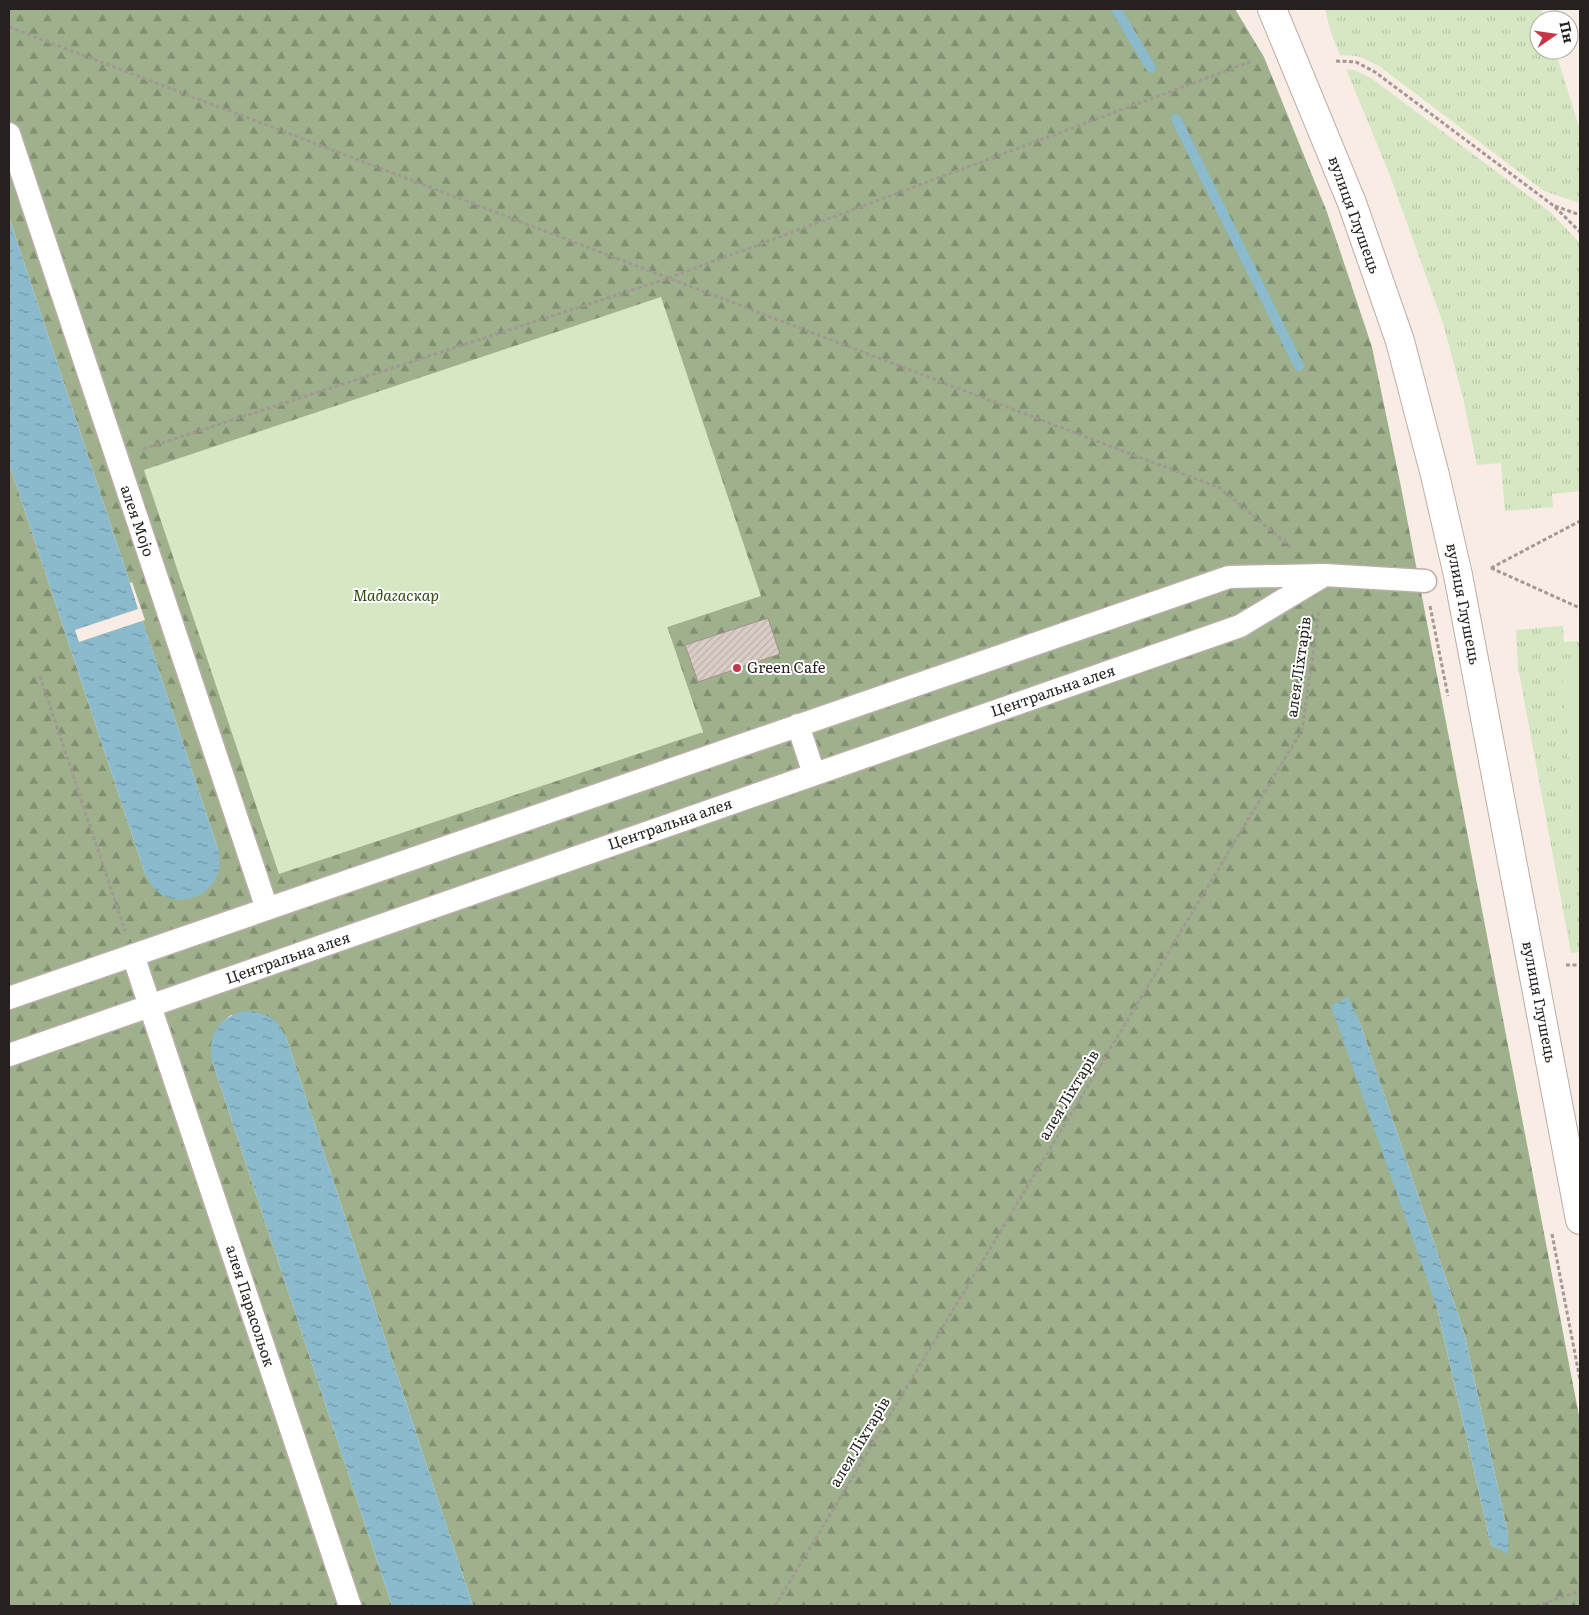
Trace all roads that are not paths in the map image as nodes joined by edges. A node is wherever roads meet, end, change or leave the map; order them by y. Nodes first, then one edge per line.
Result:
1 (1272, 9) edge
2 (9, 134) edge
3 (1324, 576) junction
4 (1426, 581) dead end
5 (798, 726) junction
6 (814, 774) junction
7 (267, 909) junction
8 (133, 955) junction
9 (9, 998) edge
10 (150, 1006) junction
11 (9, 1056) edge
12 (1580, 1220) edge
13 (350, 1606) edge

1 - 12 street, вулиця Глушець
2 - 7 street, алея Mojo
3 - 4 street
3 - 5 street
3 - 6 street, Центральна алея
5 - 6 street
5 - 7 street
6 - 10 street, Центральна алея
7 - 8 street
8 - 9 street
8 - 10 street, алея Парасольок
10 - 11 street, Центральна алея
10 - 13 street, алея Парасольок

